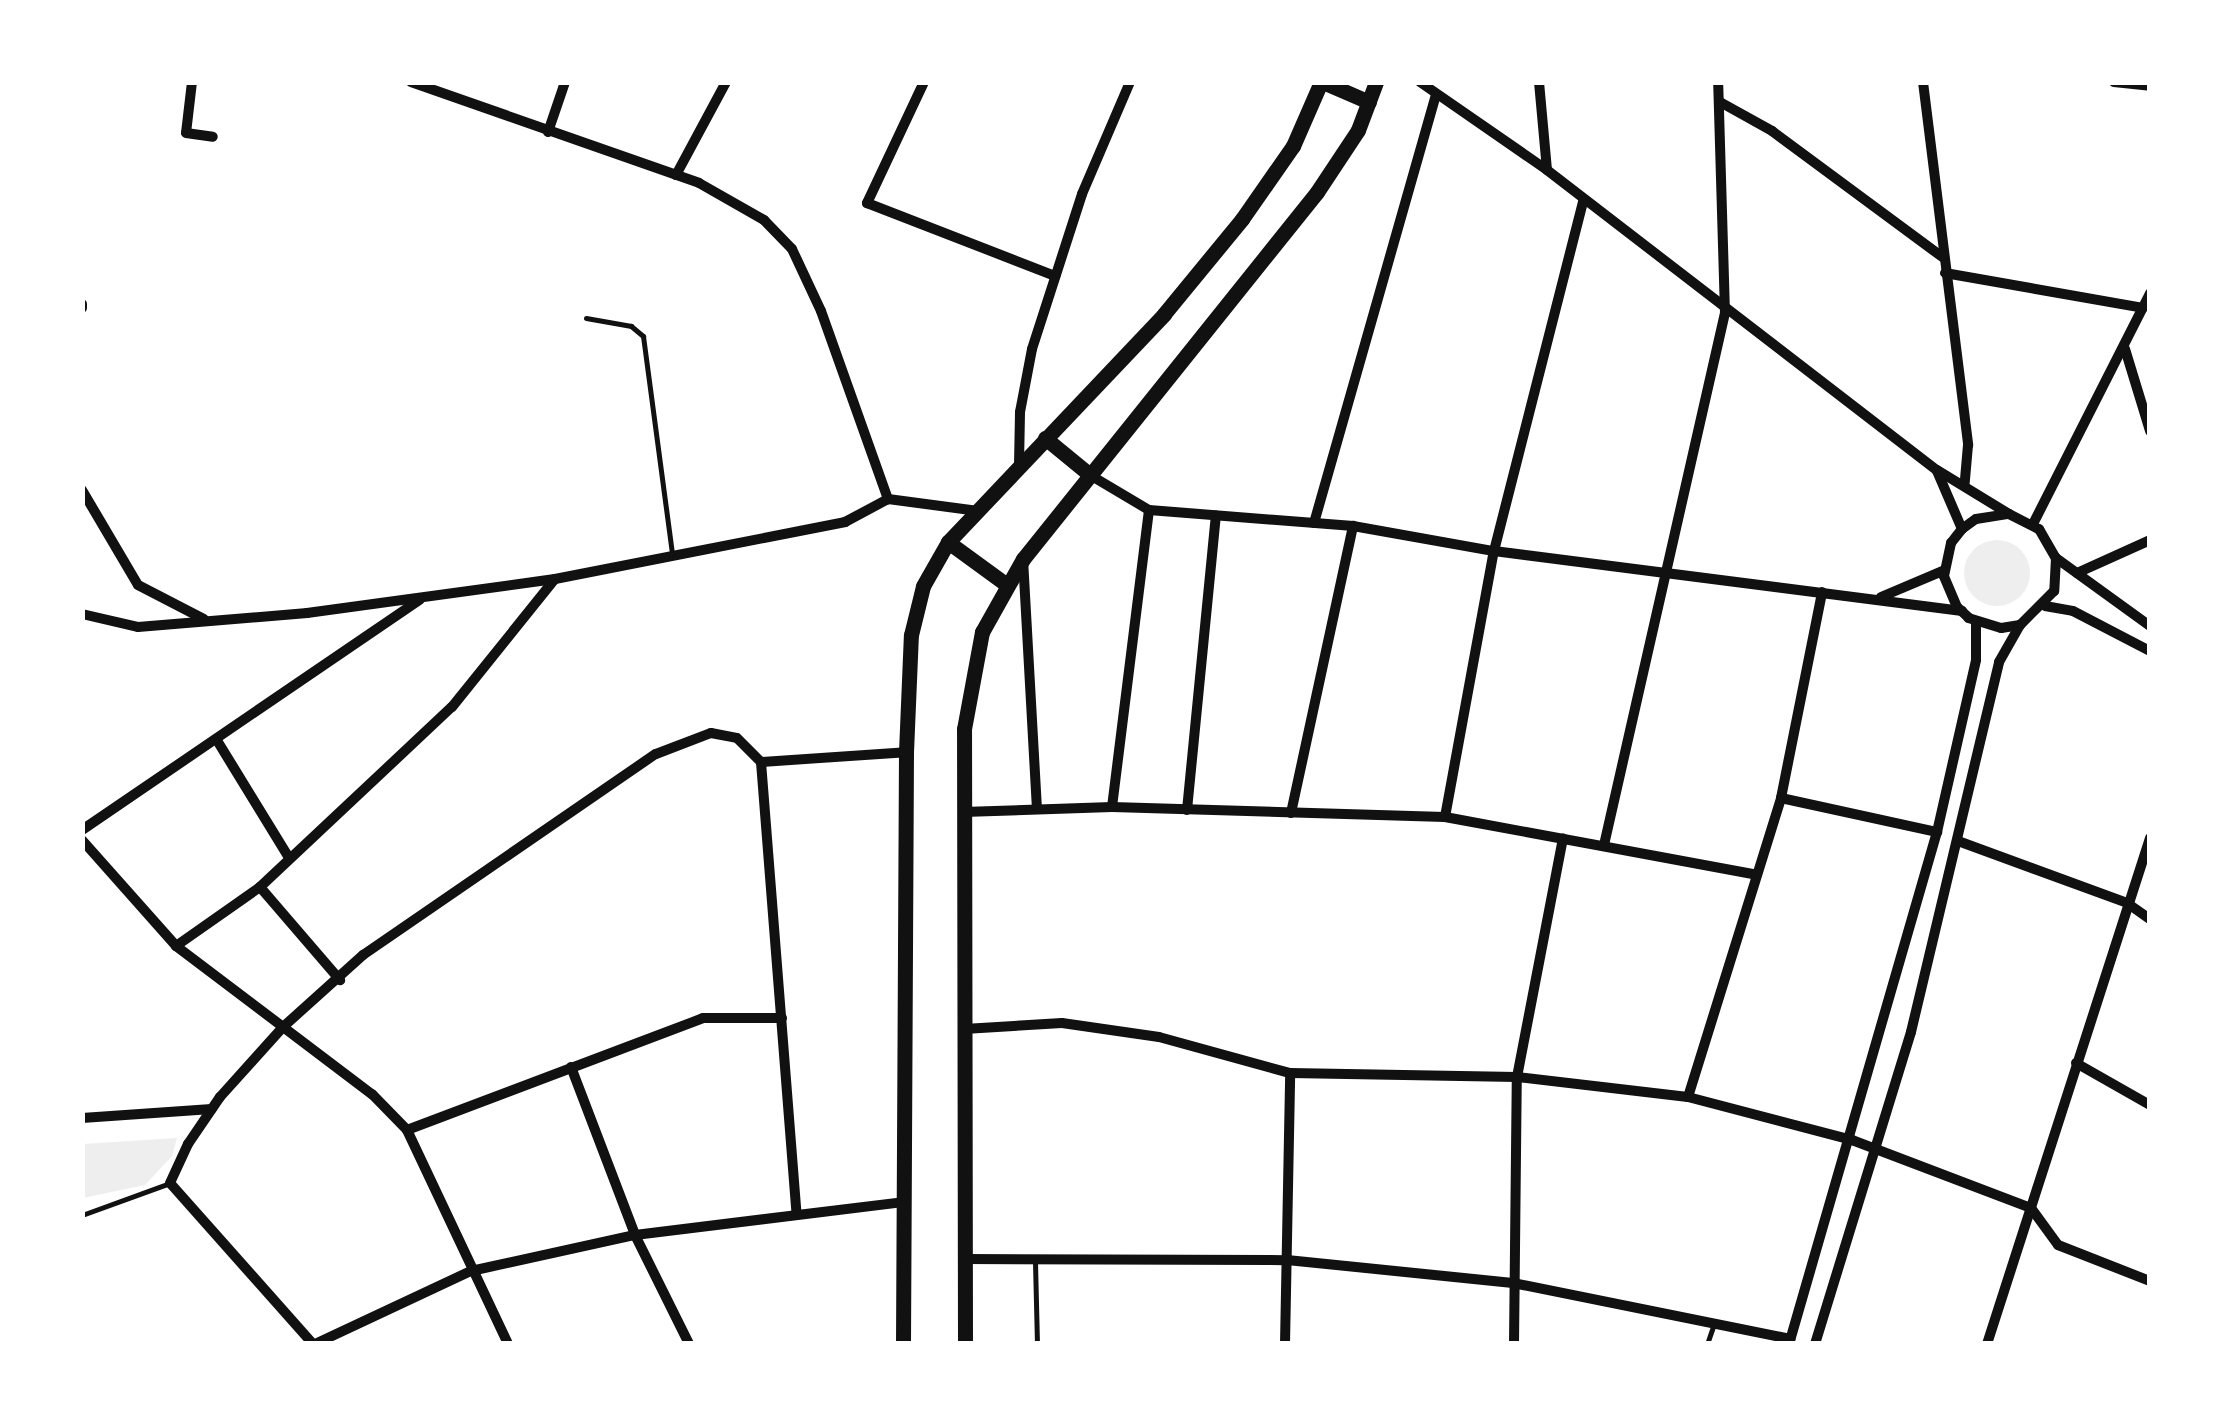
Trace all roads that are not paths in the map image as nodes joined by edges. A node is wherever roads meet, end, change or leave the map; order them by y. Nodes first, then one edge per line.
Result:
1 (192, 82) edge
2 (565, 82) edge
3 (726, 82) edge
4 (924, 82) edge
5 (1116, 82) edge
6 (1322, 82) edge
7 (1376, 82) edge
8 (1420, 82) edge
9 (1539, 82) edge
10 (1718, 82) edge
11 (1922, 82) edge
12 (2114, 82) edge
13 (412, 83) edge
14 (1129, 86) edge
15 (2150, 86) edge
16 (1436, 96) junction
17 (1369, 102) junction
18 (1720, 102) junction
19 (548, 132) junction
20 (213, 137) dead end
21 (1547, 170) junction
22 (676, 175) junction
23 (1583, 202) junction
24 (1942, 257) junction
25 (1945, 273) junction
26 (1055, 276) junction
27 (2150, 293) edge
28 (2142, 308) junction
29 (1726, 313) junction
30 (586, 318) dead end
31 (2124, 349) junction
32 (2149, 426) edge
33 (1045, 438) junction
34 (1019, 464) junction
35 (1937, 470) junction
36 (1090, 475) junction
37 (1965, 483) junction
38 (84, 496) edge
39 (888, 498) junction
40 (1150, 510) junction
41 (978, 511) junction
42 (2009, 514) junction
43 (1216, 515) junction
44 (1314, 523) junction
45 (2033, 524) junction
46 (1353, 526) junction
47 (1962, 529) junction
48 (2150, 540) edge
49 (948, 542) junction
50 (1494, 550) junction
51 (672, 556) junction
52 (2056, 558) junction
53 (1024, 559) junction
54 (1945, 570) junction
55 (2077, 573) junction
56 (1662, 574) junction
57 (555, 579) junction
58 (1007, 585) junction
59 (1822, 592) junction
60 (422, 597) junction
61 (1881, 597) junction
62 (2046, 606) junction
63 (1962, 611) junction
64 (82, 614) edge
65 (205, 620) junction
66 (1976, 621) junction
67 (2020, 625) junction
68 (2150, 626) edge
69 (2150, 650) edge
70 (218, 742) junction
71 (906, 752) junction
72 (761, 762) junction
73 (1781, 798) junction
74 (1112, 806) junction
75 (1037, 808) junction
76 (1186, 810) junction
77 (963, 812) junction
78 (1291, 813) junction
79 (1444, 816) junction
80 (82, 830) edge
81 (1937, 832) junction
82 (1564, 838) junction
83 (2150, 838) edge
84 (82, 840) edge
85 (1958, 842) junction
86 (1604, 846) junction
87 (289, 858) junction
88 (1757, 875) junction
89 (260, 886) junction
90 (2127, 903) junction
91 (2150, 918) edge
92 (176, 946) junction
93 (340, 980) junction
94 (782, 1018) junction
95 (284, 1027) junction
96 (964, 1029) junction
97 (2076, 1063) junction
98 (571, 1067) junction
99 (1290, 1073) junction
100 (1516, 1077) junction
101 (1688, 1097) junction
102 (2150, 1105) edge
103 (212, 1109) junction
104 (82, 1118) edge
105 (407, 1130) junction
106 (1852, 1140) junction
107 (1874, 1154) junction
108 (170, 1183) junction
109 (905, 1202) junction
110 (2031, 1208) junction
111 (82, 1215) edge
112 (796, 1215) junction
113 (635, 1234) junction
114 (964, 1259) junction
115 (1035, 1259) junction
116 (1287, 1260) junction
117 (471, 1271) junction
118 (2150, 1281) edge
119 (1513, 1283) junction
120 (1714, 1324) junction
121 (1790, 1341) edge
122 (314, 1344) edge
123 (508, 1344) edge
124 (689, 1344) edge
125 (903, 1344) edge
126 (965, 1344) edge
127 (1037, 1344) edge
128 (1286, 1344) edge
129 (1514, 1344) edge
130 (1707, 1344) edge
131 (1815, 1344) edge
132 (1987, 1344) edge

1 - 20 street
2 - 19 street
3 - 22 street
4 - 26 street
5 - 14 street
6 - 17 main road
6 - 33 main road
7 - 17 main road
8 - 16 street
9 - 21 street
10 - 18 street
11 - 24 street
12 - 15 street
13 - 19 street
14 - 26 street
16 - 21 street
16 - 44 street
17 - 36 main road
18 - 24 street
18 - 29 street
19 - 22 street
21 - 23 street
22 - 39 street
23 - 29 street
23 - 50 street
24 - 25 street
25 - 28 street
25 - 37 street
26 - 34 street
27 - 28 street
28 - 31 street
29 - 35 street
29 - 56 street
30 - 51 lane
31 - 32 street
31 - 45 street
33 - 34 main road
33 - 36 main road
34 - 41 main road
35 - 37 street
35 - 47 street
36 - 40 street
36 - 53 main road
37 - 42 street
38 - 65 street
39 - 41 street
39 - 51 street
40 - 43 street
40 - 74 street
41 - 49 main road
42 - 45 street
42 - 47 street
43 - 44 street
43 - 76 street
44 - 46 street
45 - 52 street
46 - 50 street
46 - 78 street
47 - 54 street
48 - 55 street
49 - 58 main road
49 - 71 main road
50 - 56 street
50 - 79 street
51 - 57 street
52 - 55 street
52 - 62 street
53 - 58 main road
53 - 75 street
54 - 61 street
54 - 63 street
55 - 68 street
56 - 59 street
56 - 86 street
57 - 60 street
57 - 87 street
58 - 77 main road
59 - 61 street
59 - 73 street
60 - 65 street
60 - 70 street
61 - 63 street
62 - 67 street
62 - 69 street
63 - 66 street
64 - 65 street
66 - 67 street
66 - 81 street
67 - 85 street
70 - 80 street
70 - 87 street
71 - 72 street
71 - 109 main road
72 - 93 street
72 - 94 street
73 - 81 street
73 - 88 street
74 - 75 street
74 - 76 street
75 - 77 street
76 - 78 street
77 - 96 main road
78 - 79 street
79 - 82 street
81 - 106 street
82 - 86 street
82 - 100 street
83 - 90 street
84 - 92 street
85 - 90 street
85 - 107 street
86 - 88 street
87 - 89 street
88 - 101 street
89 - 92 street
89 - 93 street
90 - 91 street
90 - 97 street
92 - 95 street
93 - 95 street
94 - 98 street
94 - 112 street
95 - 103 street
95 - 105 street
96 - 99 street
96 - 114 main road
97 - 102 street
97 - 110 street
98 - 105 street
98 - 113 street
99 - 100 street
99 - 116 street
100 - 101 street
100 - 119 street
101 - 106 street
103 - 104 street
103 - 108 street
105 - 117 street
106 - 107 street
106 - 121 street
107 - 110 street
107 - 131 street
108 - 111 lane
108 - 122 street
109 - 112 street
109 - 125 main road
110 - 118 street
110 - 132 street
112 - 113 street
113 - 117 street
113 - 124 street
114 - 115 street
114 - 126 main road
115 - 116 street
115 - 127 lane
116 - 119 street
116 - 128 street
117 - 122 street
117 - 123 street
119 - 120 street
119 - 129 street
120 - 121 street
120 - 130 lane

